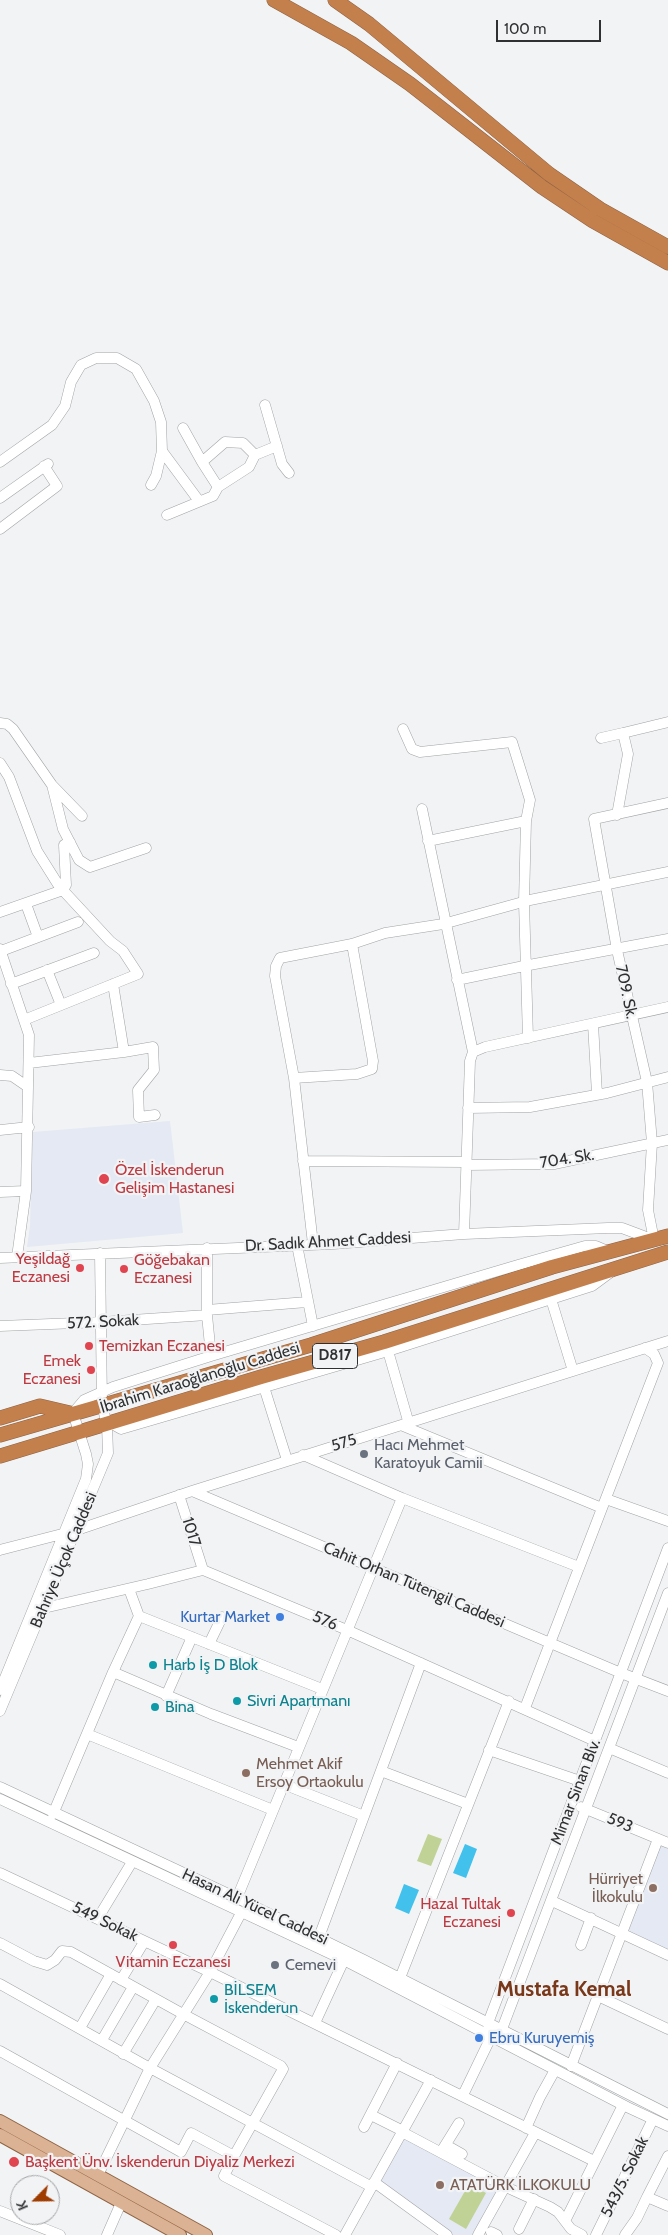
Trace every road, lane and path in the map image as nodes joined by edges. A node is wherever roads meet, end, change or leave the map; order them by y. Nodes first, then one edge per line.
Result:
1 (274, 0) edge
2 (335, 0) edge
3 (668, 247) edge
4 (668, 263) edge
5 (265, 405) dead end
6 (183, 428) dead end
7 (277, 446) junction
8 (162, 451) junction
9 (255, 455) junction
10 (0, 462) edge
11 (202, 462) junction
12 (289, 473) dead end
13 (151, 485) dead end
14 (218, 487) junction
15 (0, 498) edge
16 (199, 501) junction
17 (167, 515) dead end
18 (0, 529) edge
19 (668, 722) edge
20 (0, 723) edge
21 (403, 729) dead end
22 (623, 734) junction
23 (601, 738) dead end
24 (0, 763) edge
25 (52, 785) junction
26 (668, 802) edge
27 (422, 809) dead end
28 (617, 814) junction
29 (82, 816) dead end
30 (526, 821) junction
31 (70, 842) junction
32 (428, 842) junction
33 (146, 848) dead end
34 (668, 872) edge
35 (606, 885) junction
36 (63, 890) junction
37 (524, 902) junction
38 (26, 904) junction
39 (0, 912) edge
40 (78, 922) dead end
41 (447, 922) junction
42 (38, 937) junction
43 (668, 939) edge
44 (352, 944) junction
45 (0, 950) edge
46 (617, 950) junction
47 (94, 953) dead end
48 (524, 966) junction
49 (47, 970) junction
50 (458, 980) junction
51 (11, 984) junction
52 (113, 984) junction
53 (61, 1005) junction
54 (668, 1007) edge
55 (632, 1016) junction
56 (24, 1020) junction
57 (593, 1024) junction
58 (528, 1038) junction
59 (124, 1052) junction
60 (473, 1052) junction
61 (29, 1063) junction
62 (0, 1075) edge
63 (668, 1077) edge
64 (294, 1078) junction
65 (647, 1082) junction
66 (28, 1087) junction
67 (597, 1094) junction
68 (468, 1108) junction
69 (155, 1115) dead end
70 (29, 1126) junction
71 (0, 1130) edge
72 (668, 1140) edge
73 (652, 1143) junction
74 (303, 1161) junction
75 (466, 1163) junction
76 (26, 1191) junction
77 (0, 1192) edge
78 (464, 1234) junction
79 (668, 1236) edge
80 (654, 1240) junction
81 (313, 1244) junction
82 (297, 1245) junction
83 (207, 1248) junction
84 (610, 1252) junction
85 (668, 1252) edge
86 (100, 1253) junction
87 (17, 1257) junction
88 (0, 1258) edge
89 (612, 1270) junction
90 (551, 1300) junction
91 (307, 1302) junction
92 (207, 1312) junction
93 (102, 1322) junction
94 (2, 1323) edge
95 (313, 1326) junction
96 (668, 1341) edge
97 (645, 1348) junction
98 (388, 1350) junction
99 (211, 1356) junction
100 (573, 1371) junction
101 (264, 1387) junction
102 (102, 1398) junction
103 (73, 1413) junction
104 (0, 1418) edge
105 (109, 1424) junction
106 (406, 1425) junction
107 (78, 1434) junction
108 (0, 1435) edge
109 (303, 1455) junction
110 (0, 1456) edge
111 (287, 1460) junction
112 (192, 1491) junction
113 (179, 1495) junction
114 (402, 1498) junction
115 (604, 1504) junction
116 (668, 1521) edge
117 (77, 1530) junction
118 (62, 1534) junction
119 (668, 1548) edge
120 (0, 1550) edge
121 (578, 1567) junction
122 (374, 1568) junction
123 (203, 1570) junction
124 (129, 1588) junction
125 (668, 1593) edge
126 (44, 1608) junction
127 (139, 1616) junction
128 (222, 1618) dead end
129 (348, 1630) junction
130 (192, 1637) junction
131 (551, 1642) junction
132 (209, 1644) junction
133 (421, 1663) junction
134 (112, 1672) junction
135 (621, 1673) junction
136 (636, 1678) junction
137 (322, 1689) junction
138 (0, 1690) edge
139 (668, 1690) edge
140 (166, 1696) junction
141 (508, 1701) junction
142 (525, 1708) junction
143 (0, 1711) edge
144 (87, 1734) junction
145 (596, 1741) junction
146 (298, 1747) junction
147 (609, 1748) junction
148 (489, 1750) junction
149 (381, 1771) junction
150 (668, 1773) edge
151 (580, 1781) junction
152 (283, 1784) junction
153 (0, 1787) edge
154 (0, 1799) edge
155 (572, 1803) junction
156 (468, 1804) junction
157 (586, 1809) junction
158 (273, 1810) junction
159 (54, 1814) junction
160 (364, 1816) junction
161 (658, 1839) junction
162 (668, 1843) edge
163 (132, 1862) junction
164 (0, 1873) edge
165 (237, 1898) junction
166 (552, 1901) junction
167 (242, 1913) junction
168 (98, 1918) junction
169 (591, 1918) junction
170 (622, 1932) junction
171 (318, 1938) junction
172 (144, 1942) junction
173 (0, 1943) edge
174 (581, 1945) dead end
175 (668, 1955) edge
176 (344, 1960) junction
177 (210, 1972) junction
178 (111, 1974) junction
179 (400, 1978) junction
180 (121, 1980) junction
181 (0, 1984) edge
182 (133, 1987) junction
183 (598, 1996) junction
184 (156, 1999) junction
185 (183, 2014) junction
186 (315, 2023) junction
187 (488, 2023) junction
188 (80, 2028) junction
189 (502, 2029) junction
190 (668, 2029) edge
191 (491, 2037) junction
192 (102, 2040) junction
193 (0, 2051) edge
194 (123, 2054) junction
195 (397, 2063) junction
196 (571, 2066) junction
197 (150, 2068) junction
198 (555, 2070) junction
199 (431, 2080) junction
200 (463, 2095) junction
201 (623, 2105) junction
202 (668, 2114) edge
203 (371, 2115) junction
204 (653, 2119) junction
205 (124, 2120) junction
206 (0, 2121) edge
207 (252, 2123) junction
208 (459, 2123) dead end
209 (668, 2126) edge
210 (364, 2127) dead end
211 (531, 2130) junction
212 (403, 2131) junction
213 (0, 2135) edge
214 (444, 2149) junction
215 (462, 2154) dead end
216 (234, 2156) junction
217 (668, 2156) edge
218 (594, 2161) junction
219 (98, 2175) junction
220 (373, 2185) junction
221 (506, 2187) junction
222 (647, 2197) junction
223 (534, 2199) junction
224 (121, 2203) junction
225 (668, 2206) edge
226 (0, 2211) edge
227 (564, 2221) junction
228 (519, 2229) dead end
229 (60, 2235) edge
230 (107, 2235) edge
231 (180, 2235) edge
232 (206, 2235) edge
233 (336, 2235) edge
234 (345, 2235) edge
235 (446, 2235) edge
236 (478, 2235) edge
237 (582, 2235) edge
238 (596, 2235) edge
239 (625, 2235) edge

1 - 4 highway
2 - 3 highway
5 - 7 street
6 - 11 street
7 - 9 street
7 - 12 street
8 - 10 street
8 - 13 street
8 - 16 street
9 - 11 street
9 - 14 street
11 - 14 street
14 - 16 street
15 - 18 street
16 - 17 street
19 - 22 street
20 - 25 street
21 - 30 street
22 - 23 street
22 - 28 street
24 - 36 street
25 - 29 street
25 - 31 street
26 - 28 street, 709. Sk.
27 - 32 street
28 - 35 street, 709. Sk.
30 - 32 street
30 - 37 street
31 - 33 street
31 - 36 street
32 - 41 street
34 - 35 street
35 - 37 street
35 - 46 street, 709. Sk.
36 - 38 street
36 - 52 street
37 - 41 street
37 - 48 street
38 - 39 street
38 - 42 street
40 - 42 street
41 - 44 street
41 - 50 street
42 - 45 street
43 - 46 street
44 - 64 street
44 - 64 street
45 - 51 street
46 - 48 street
46 - 55 street, 709. Sk.
47 - 49 street
48 - 50 street
48 - 58 street
49 - 51 street
49 - 53 street
50 - 60 street
51 - 56 street
52 - 53 street
52 - 59 street
53 - 56 street
54 - 55 street
55 - 57 street
55 - 65 street, 709. Sk.
56 - 61 street
57 - 58 street
57 - 67 street
58 - 60 street
59 - 61 street
59 - 69 street
60 - 68 street
61 - 66 street
62 - 66 street
63 - 65 street
64 - 74 street
65 - 67 street
65 - 73 street, 709. Sk.
66 - 70 street
67 - 68 street
68 - 75 street
70 - 71 street
70 - 76 street
72 - 73 street, 704. Sk.
73 - 75 street, 704. Sk.
73 - 80 street, 709. Sk.
74 - 75 street, 704. Sk.
74 - 81 street
75 - 78 street
76 - 77 street
76 - 87 street
78 - 80 street, Dr. Sadık Ahmet Caddesi
78 - 81 street, Dr. Sadık Ahmet Caddesi
79 - 80 highway, İbrahim Karaoğlanoğlu Caddesi / D817
80 - 84 highway, İbrahim Karaoğlanoğlu Caddesi / D817
81 - 82 street, Dr. Sadık Ahmet Caddesi
82 - 83 street, Dr. Sadık Ahmet Caddesi
82 - 91 street
83 - 86 street, Dr. Sadık Ahmet Caddesi
83 - 92 street
84 - 95 street
84 - 102 highway, İbrahim Karaoğlanoğlu Caddesi / D817
85 - 89 highway, İbrahim Karaoğlanoğlu Caddesi / D817
86 - 87 street, Dr. Sadık Ahmet Caddesi
86 - 93 street, Bahriye Üçok Caddesi
87 - 88 street, Dr. Sadık Ahmet Caddesi
89 - 90 street
89 - 105 highway, İbrahim Karaoğlanoğlu Caddesi / D817
90 - 98 street
90 - 100 street
91 - 92 street, 572. Sokak
91 - 95 street
92 - 93 street, 572. Sokak
92 - 99 street
93 - 94 street, 572. Sokak
93 - 102 street, Bahriye Üçok Caddesi
95 - 99 street
96 - 97 street, 575
97 - 100 street, 575
97 - 115 street
98 - 101 street
98 - 106 street
99 - 102 street
100 - 106 street, 575
101 - 105 street
101 - 111 street
102 - 103 highway, İbrahim Karaoğlanoğlu Caddesi / D817
102 - 105 street, Bahriye Üçok Caddesi
103 - 104 highway
103 - 107 street, Bahriye Üçok Caddesi
103 - 108 highway, İbrahim Karaoğlanoğlu Caddesi / D817
105 - 107 highway, İbrahim Karaoğlanoğlu Caddesi / D817
105 - 117 street, Bahriye Üçok Caddesi
106 - 109 street, 575
106 - 115 street
107 - 110 highway, İbrahim Karaoğlanoğlu Caddesi / D817
107 - 118 street, Bahriye Üçok Caddesi
109 - 111 street, 575
109 - 114 street
111 - 112 street, 575
112 - 113 street, 575
112 - 122 street, Cahit Orhan Tütengil Caddesi
113 - 117 street, 575
113 - 123 street, 1017
114 - 121 street
114 - 122 street
115 - 116 street
115 - 121 street
117 - 126 street, Bahriye Üçok Caddesi
118 - 120 street
118 - 138 street, Bahriye Üçok Caddesi
119 - 135 street, Mimar Sinan Blv.
121 - 131 street
122 - 129 street
122 - 131 street, Cahit Orhan Tütengil Caddesi
123 - 124 street
123 - 129 street, 576
124 - 126 street
124 - 127 street
125 - 136 street
126 - 143 street, Bahriye Üçok Caddesi
127 - 130 street
127 - 134 street
128 - 132 street
129 - 133 street, 576
129 - 137 street
130 - 132 street
130 - 140 street
131 - 135 street, Cahit Orhan Tütengil Caddesi
131 - 142 street
132 - 137 street
133 - 141 street, 576
133 - 149 street
134 - 140 street
134 - 144 street
135 - 136 street, Cahit Orhan Tütengil Caddesi
135 - 145 street, Mimar Sinan Blv.
136 - 139 street, Cahit Orhan Tütengil Caddesi
136 - 147 street
137 - 146 street
140 - 146 street
141 - 142 street, 576
141 - 148 street
142 - 145 street, 576
144 - 158 street
144 - 159 street
145 - 151 street, Mimar Sinan Blv.
146 - 152 street
147 - 150 street
147 - 157 street
148 - 151 street
148 - 156 street
149 - 156 street
149 - 160 street
151 - 155 street, Mimar Sinan Blv.
152 - 158 street
152 - 160 street
153 - 159 street, Hasan Ali Yücel Caddesi
154 - 163 street
155 - 157 street, 593
155 - 187 street, Mimar Sinan Blv.
156 - 179 street
157 - 161 street, 593
157 - 166 street
158 - 165 street
159 - 165 street, Hasan Ali Yücel Caddesi
160 - 171 street
161 - 162 street, 593
161 - 170 street
163 - 167 street
163 - 168 street
164 - 168 street, 549 Sokak
165 - 171 street, Hasan Ali Yücel Caddesi
166 - 169 street
166 - 189 street
167 - 176 street
167 - 177 street
168 - 172 street, 549 Sokak
169 - 170 street
169 - 174 street
170 - 175 street
170 - 183 street
171 - 179 street, Hasan Ali Yücel Caddesi
172 - 177 street, 549 Sokak
172 - 180 street
173 - 178 street
176 - 186 street
176 - 191 street
177 - 185 street
177 - 186 street, 549 Sokak
178 - 180 street
178 - 188 street
179 - 187 street, Hasan Ali Yücel Caddesi
180 - 182 street
181 - 188 street
182 - 184 street
182 - 192 street
183 - 190 street
183 - 196 street
184 - 185 street
184 - 194 street
185 - 197 street
185 - 207 street
186 - 195 street, 549 Sokak
187 - 189 street, Hasan Ali Yücel Caddesi
187 - 191 street
188 - 192 street
189 - 191 street
189 - 196 street, Hasan Ali Yücel Caddesi
191 - 198 street
191 - 200 street
192 - 194 street
193 - 205 street
194 - 197 street
195 - 199 street, 549 Sokak
195 - 203 street
196 - 202 street, Hasan Ali Yücel Caddesi
197 - 205 street
197 - 207 street
198 - 201 street
198 - 211 street
199 - 200 street, 549 Sokak
199 - 212 street
200 - 211 street, 549 Sokak
201 - 204 street
201 - 218 street
203 - 210 street
203 - 212 street
204 - 209 street
204 - 238 street, 543/5. Sokak
205 - 216 street
205 - 219 street
206 - 219 main road
207 - 216 street
207 - 220 street
208 - 214 street
211 - 218 street, 549 Sokak
211 - 221 street
212 - 214 street
212 - 220 street
213 - 224 main road
214 - 215 street
214 - 221 street
216 - 233 street
217 - 222 street
218 - 227 street
219 - 232 main road
220 - 234 street
220 - 235 street
221 - 223 street
221 - 236 street
222 - 225 street
222 - 239 street
223 - 227 street
223 - 228 street
224 - 230 street
224 - 231 main road
226 - 229 street
227 - 237 street

